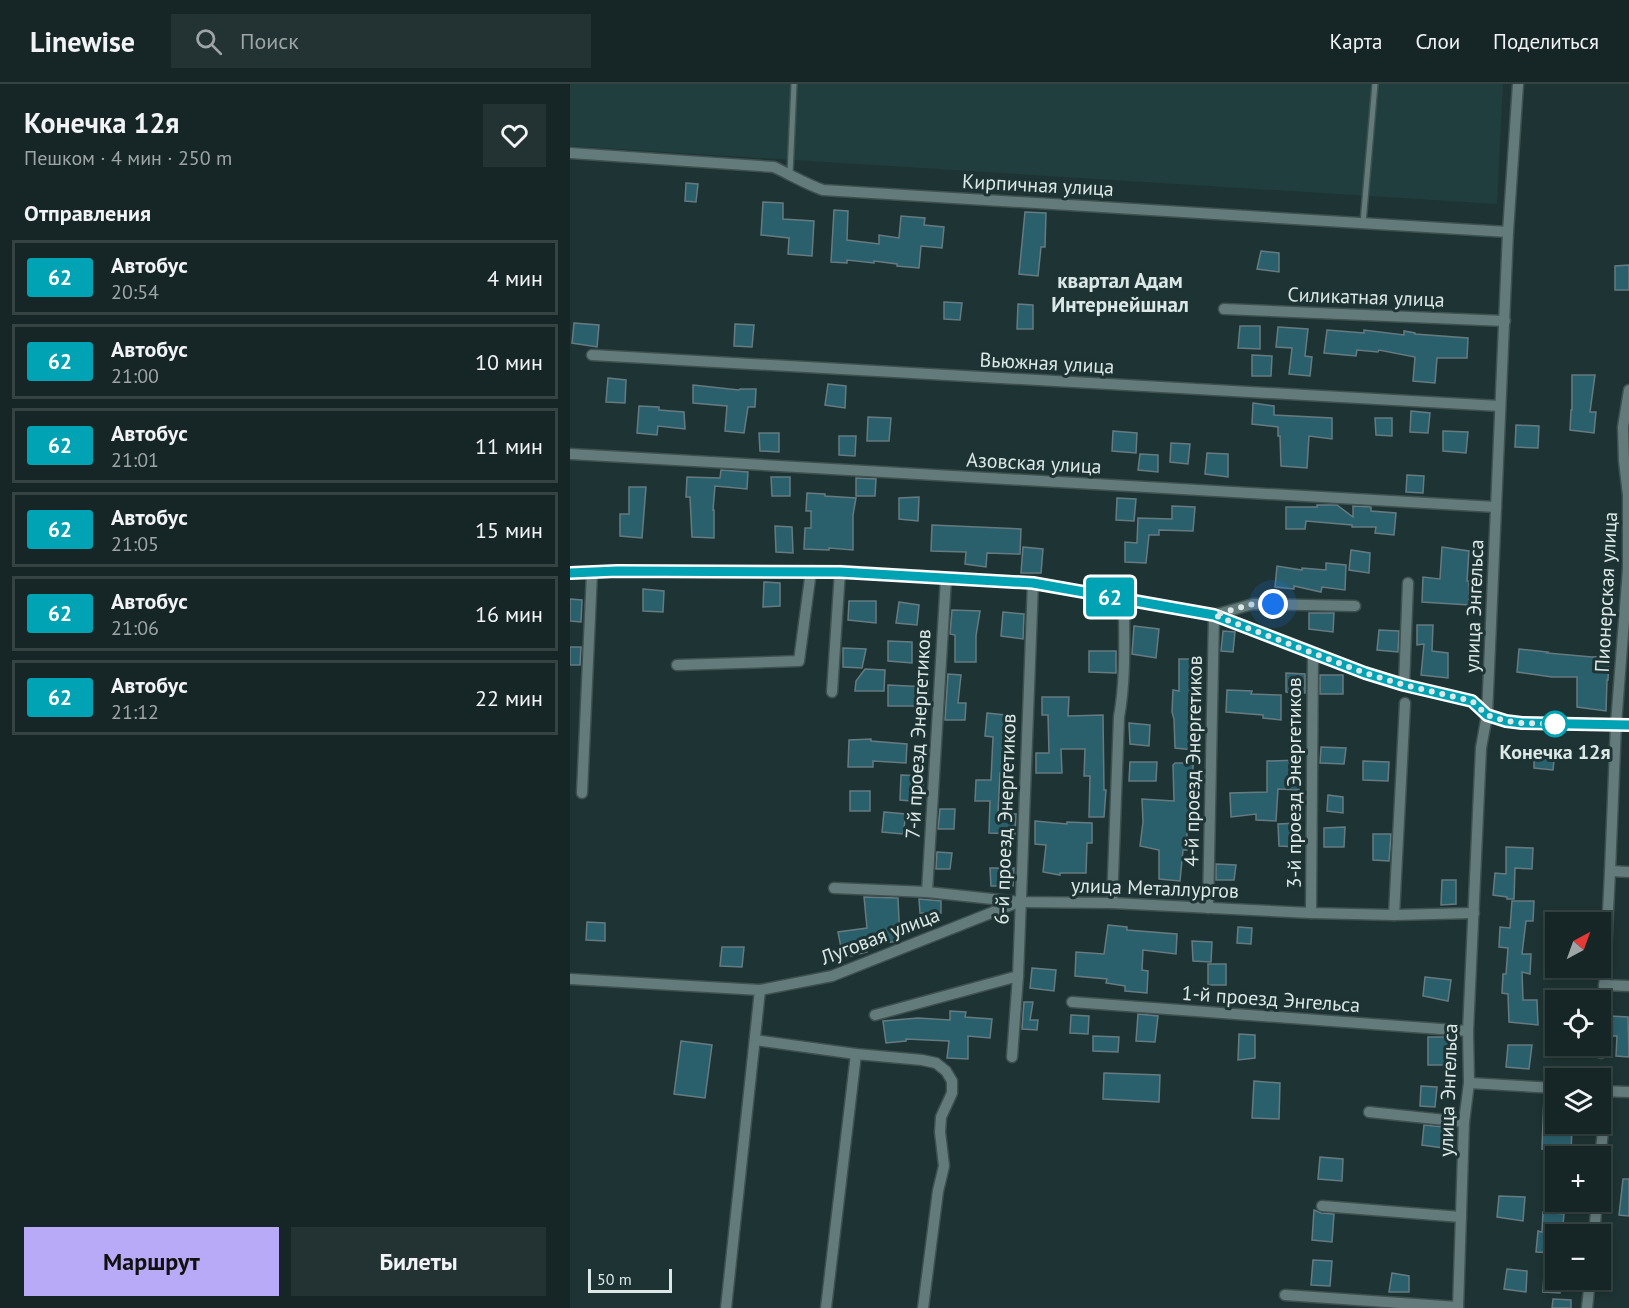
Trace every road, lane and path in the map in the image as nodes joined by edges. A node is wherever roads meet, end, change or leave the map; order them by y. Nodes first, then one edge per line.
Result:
1 (794, 84) edge
2 (1375, 84) edge
3 (1518, 84) edge
4 (570, 153) edge
5 (790, 174) junction
6 (1363, 223) junction
7 (1508, 232) junction
8 (1224, 309) dead end
9 (1505, 321) junction
10 (592, 355) dead end
11 (1629, 390) edge
12 (1500, 406) junction
13 (570, 454) edge
14 (1496, 507) junction
15 (592, 572) junction
16 (811, 572) junction
17 (840, 572) junction
18 (570, 573) edge
19 (946, 578) junction
20 (1033, 583) junction
21 (1408, 583) dead end
22 (1124, 599) junction
23 (1355, 606) dead end
24 (1214, 615) junction
25 (1313, 653) junction
26 (677, 665) dead end
27 (1404, 685) junction
28 (832, 692) dead end
29 (1405, 703) dead end
30 (1487, 715) junction
31 (1616, 724) junction
32 (1629, 725) edge
33 (582, 793) dead end
34 (1610, 871) junction
35 (1629, 872) edge
36 (834, 888) dead end
37 (927, 892) junction
38 (1020, 902) junction
39 (1112, 903) junction
40 (1208, 908) junction
41 (1311, 913) junction
42 (1474, 914) junction
43 (1394, 915) junction
44 (1018, 976) junction
45 (570, 979) edge
46 (1604, 984) junction
47 (1629, 986) edge
48 (760, 990) junction
49 (1604, 990) edge
50 (1071, 1002) dead end
51 (875, 1016) dead end
52 (1468, 1031) junction
53 (755, 1040) junction
54 (856, 1054) junction
55 (1012, 1057) dead end
56 (1469, 1083) junction
57 (1545, 1087) edge
58 (1611, 1091) edge
59 (1629, 1092) edge
60 (1369, 1112) dead end
61 (1464, 1122) junction
62 (1322, 1206) dead end
63 (1461, 1217) junction
64 (1589, 1290) edge
65 (1285, 1295) dead end
66 (1458, 1307) edge
67 (726, 1308) edge
68 (826, 1308) edge
69 (923, 1308) edge
70 (1587, 1308) edge

1 - 5 lane
2 - 6 lane
3 - 7 street, улица Энгельса
4 - 5 street, Кирпичная улица
5 - 6 street, Кирпичная улица
6 - 7 street, Кирпичная улица
7 - 9 street, улица Энгельса
8 - 9 street, Силикатная улица
9 - 12 street, улица Энгельса
10 - 12 street, Вьюжная улица
11 - 31 street, Пионерская улица
12 - 14 street, улица Энгельса
13 - 14 street, Азовская улица
14 - 30 street, улица Энгельса
15 - 16 street
15 - 18 street
15 - 33 street
16 - 17 street
16 - 26 street
17 - 19 street
17 - 28 street
19 - 20 street
19 - 37 street, 7-й проезд Энергетиков
20 - 22 street
20 - 38 street, 6-й проезд Энергетиков
21 - 27 street
22 - 24 street
22 - 39 street
23 - 24 street
24 - 25 street
24 - 40 street, 4-й проезд Энергетиков
25 - 27 street
25 - 41 street, 3-й проезд Энергетиков
27 - 30 street
29 - 43 street
30 - 31 street
30 - 42 street, улица Энгельса
31 - 32 street
31 - 34 street, Пионерская улица
34 - 35 street
34 - 46 street, Пионерская улица
36 - 37 street, улица Металлургов
37 - 38 street, улица Металлургов
38 - 39 street, улица Металлургов
38 - 44 street, 6-й проезд Энергетиков
38 - 48 street, Луговая улица
39 - 40 street, улица Металлургов
40 - 41 street, улица Металлургов
41 - 43 street, улица Металлургов
42 - 43 street, улица Металлургов
42 - 52 street, улица Энгельса
44 - 51 street
44 - 55 street, 6-й проезд Энергетиков
45 - 48 street, Луговая улица
46 - 47 street
46 - 49 street, Пионерская улица
48 - 53 street
50 - 52 street, 1-й проезд Энгельса
52 - 56 street, улица Энгельса
53 - 54 street
53 - 67 street
54 - 68 street
54 - 69 street
56 - 57 street
56 - 61 street, улица Энгельса
58 - 59 street
60 - 61 street
61 - 63 street, улица Энгельса
62 - 63 street
63 - 66 street, улица Энгельса
64 - 70 street
65 - 66 street

